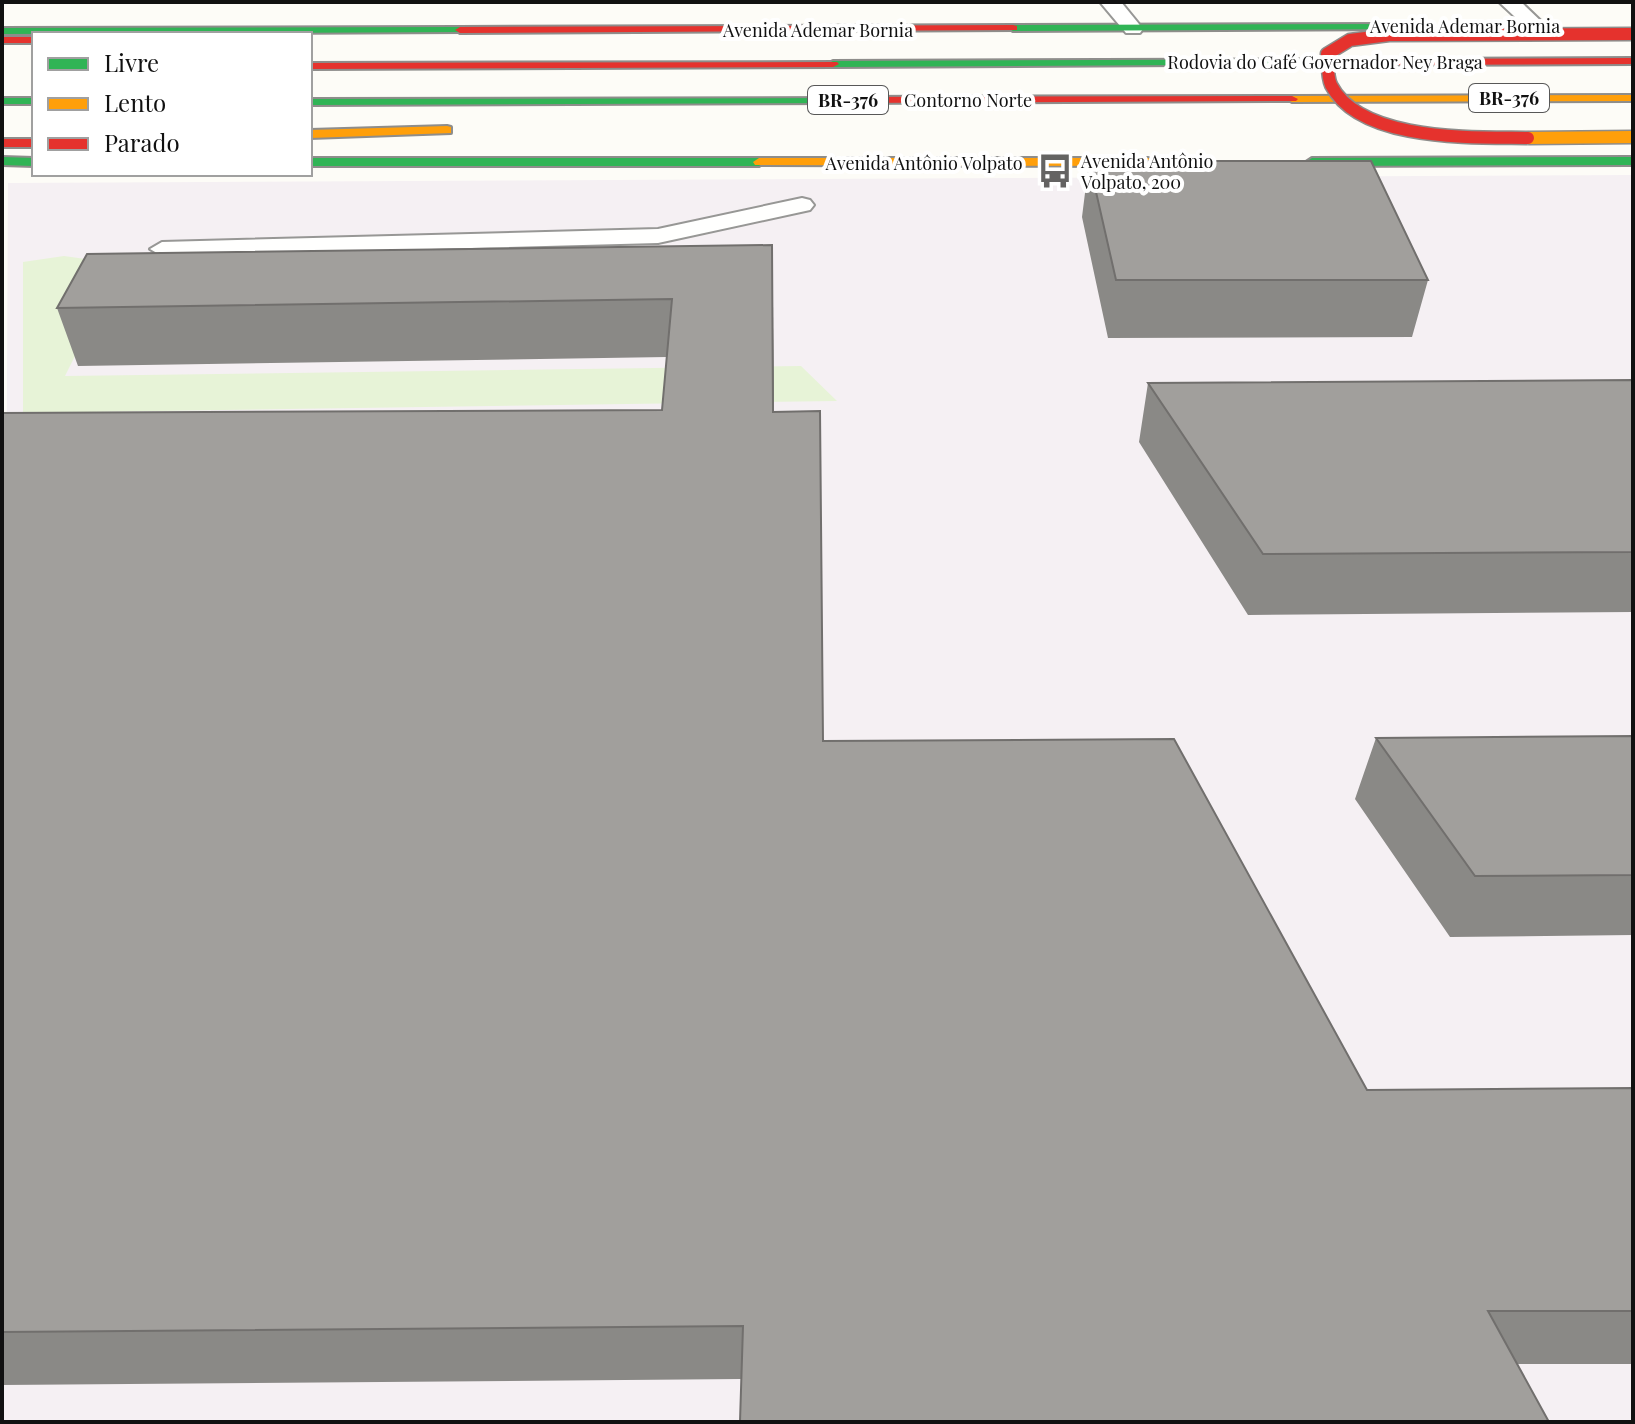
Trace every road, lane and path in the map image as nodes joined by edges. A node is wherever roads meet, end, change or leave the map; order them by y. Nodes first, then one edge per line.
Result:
1 (1110, 2) edge
2 (1509, 2) edge
3 (1535, 25) junction
4 (1633, 25) edge
5 (1133, 29) junction
6 (2, 31) edge
7 (1633, 34) edge
8 (2, 40) edge
9 (32, 40) edge
10 (312, 45) edge
11 (1633, 61) edge
12 (1017, 63) junction
13 (312, 66) edge
14 (1385, 98) junction
15 (1633, 98) edge
16 (2, 101) edge
17 (32, 101) edge
18 (312, 102) edge
19 (827, 119) dead end
20 (467, 130) dead end
21 (312, 134) edge
22 (1633, 137) edge
23 (2, 143) edge
24 (32, 143) edge
25 (2, 161) edge
26 (1633, 161) edge
27 (32, 162) edge
28 (312, 162) edge
29 (1162, 162) edge
30 (1286, 162) edge
31 (802, 205) dead end
32 (162, 249) dead end

1 - 5 lane
2 - 3 lane
3 - 4 main road, Avenida Ademar Bornia
3 - 5 main road, Avenida Ademar Bornia
5 - 6 main road, Avenida Ademar Bornia
7 - 22 main road, bridge
8 - 9 main road
10 - 12 main road
11 - 12 main road, Rodovia do Café Governador Ney Braga / BR-376
12 - 13 main road, Contorno Norte / BR-376
14 - 15 main road, Rodovia do Café Governador Ney Braga / BR-376
14 - 18 main road, Contorno Norte / BR-376
14 - 19 main road
16 - 17 main road
20 - 21 main road
23 - 24 main road
25 - 27 main road
26 - 30 main road
28 - 29 main road, Avenida Antônio Volpato
31 - 32 lane

